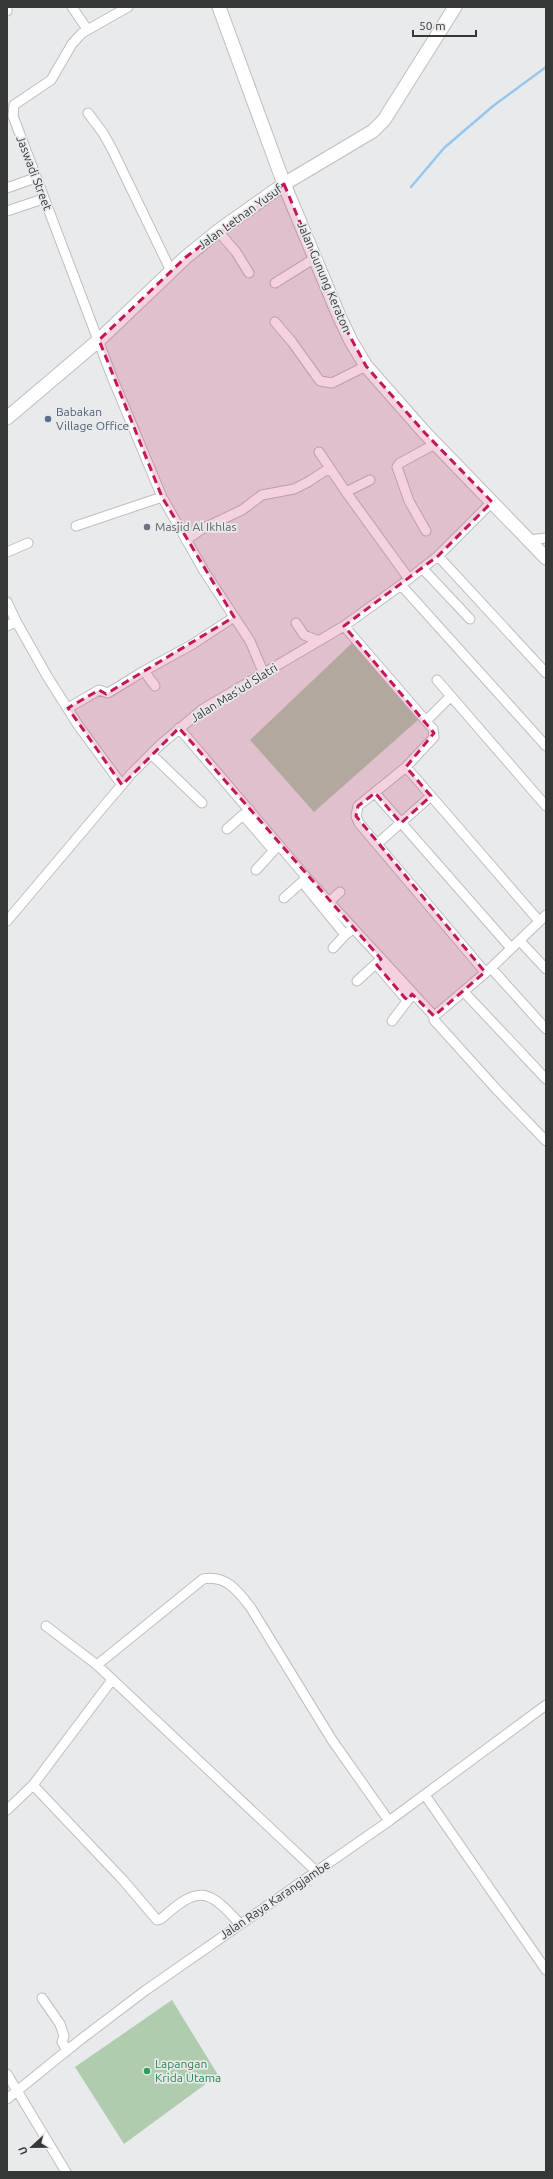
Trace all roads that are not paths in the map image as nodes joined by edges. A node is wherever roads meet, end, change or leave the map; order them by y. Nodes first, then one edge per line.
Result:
1 (7, 7) edge
2 (72, 7) edge
3 (128, 7) edge
4 (219, 7) edge
5 (456, 7) edge
6 (7, 11) edge
7 (87, 30) junction
8 (10, 106) edge
9 (88, 113) dead end
10 (35, 178) junction
11 (284, 184) junction
12 (7, 188) edge
13 (44, 199) junction
14 (7, 211) edge
15 (218, 231) junction
16 (315, 258) junction
17 (171, 271) junction
18 (249, 273) dead end
19 (274, 283) dead end
20 (275, 322) dead end
21 (99, 340) junction
22 (366, 366) junction
23 (7, 418) edge
24 (435, 444) junction
25 (318, 452) dead end
26 (328, 468) junction
27 (370, 480) dead end
28 (346, 492) junction
29 (162, 497) junction
30 (492, 502) junction
31 (76, 526) dead end
32 (426, 531) dead end
33 (546, 538) edge
34 (186, 540) junction
35 (529, 540) junction
36 (28, 543) dead end
37 (7, 552) edge
38 (438, 556) junction
39 (546, 558) edge
40 (422, 568) junction
41 (408, 579) junction
42 (401, 585) junction
43 (7, 602) edge
44 (234, 617) junction
45 (470, 619) dead end
46 (16, 621) junction
47 (296, 623) dead end
48 (7, 626) edge
49 (344, 626) junction
50 (318, 641) junction
51 (144, 671) junction
52 (546, 673) edge
53 (264, 674) junction
54 (437, 680) dead end
55 (155, 686) dead end
56 (451, 696) junction
57 (68, 708) junction
58 (426, 721) junction
59 (179, 728) junction
60 (546, 746) edge
61 (151, 754) junction
62 (406, 767) junction
63 (122, 785) junction
64 (375, 793) junction
65 (431, 796) junction
66 (202, 803) dead end
67 (546, 806) edge
68 (246, 812) junction
69 (401, 823) junction
70 (227, 829) dead end
71 (378, 844) junction
72 (276, 847) junction
73 (256, 870) dead end
74 (305, 879) junction
75 (340, 892) dead end
76 (284, 898) dead end
77 (329, 902) junction
78 (543, 918) edge
79 (7, 921) edge
80 (350, 931) junction
81 (520, 941) junction
82 (333, 948) dead end
83 (511, 948) junction
84 (378, 962) junction
85 (546, 969) edge
86 (488, 970) junction
87 (357, 981) dead end
88 (464, 992) junction
89 (410, 997) junction
90 (434, 1016) junction
91 (392, 1021) dead end
92 (546, 1029) edge
93 (546, 1079) edge
94 (546, 1141) edge
95 (46, 1626) dead end
96 (97, 1665) junction
97 (112, 1680) junction
98 (546, 1705) edge
99 (33, 1784) junction
100 (426, 1795) junction
101 (7, 1810) edge
102 (389, 1821) junction
103 (317, 1872) junction
104 (240, 1924) junction
105 (546, 1970) edge
106 (42, 1998) dead end
107 (67, 2050) junction
108 (7, 2074) edge
109 (18, 2092) junction
110 (7, 2099) edge
111 (66, 2172) edge

1 - 6 street
2 - 7 street
3 - 7 street, Jaswadi Street
4 - 11 street, Jalan Gunung Keraton
5 - 11 street, Jalan Letnan Yusuf
7 - 8 street, Jaswadi Street
8 - 10 street, Jaswadi Street
9 - 17 street
10 - 12 street
10 - 13 street, Jaswadi Street
11 - 15 street, Jalan Letnan Yusuf
11 - 16 street, Jalan Gunung Keraton
13 - 14 street
13 - 21 street, Jaswadi Street
15 - 17 street, Jalan Letnan Yusuf
15 - 18 street
16 - 19 street
16 - 22 street, Jalan Gunung Keraton
17 - 21 street, Jalan Letnan Yusuf
20 - 22 street
21 - 23 street, Jalan Letnan Yusuf
21 - 29 street, Jaswadi Street
22 - 24 street, Jalan Gunung Keraton
24 - 30 street, Jalan Gunung Keraton
24 - 32 street
25 - 26 street
26 - 28 street
26 - 34 street
27 - 28 street
28 - 41 street
29 - 31 street
29 - 34 street, Jaswadi Street
30 - 35 street, Jalan Gunung Keraton
30 - 38 street, Jalan Mas'ud Slatri
33 - 35 street
34 - 44 street, Jaswadi Street
35 - 39 street, Jalan Gunung Keraton
36 - 37 street
38 - 40 street, Jalan Mas'ud Slatri
38 - 52 street
40 - 41 street, Jalan Mas'ud Slatri
40 - 45 street
41 - 42 street, Jalan Mas'ud Slatri
42 - 49 street, Jalan Mas'ud Slatri
42 - 60 street
43 - 46 street
44 - 51 street
44 - 53 street, Jaswadi Street
46 - 48 street
46 - 57 street
47 - 50 street
49 - 50 street, Jalan Mas'ud Slatri
49 - 58 street
50 - 53 street, Jalan Mas'ud Slatri
51 - 55 street
51 - 57 street
53 - 59 street, Jalan Mas'ud Slatri
54 - 56 street
56 - 58 street
56 - 67 street
57 - 63 street
58 - 62 street
59 - 61 street, Jalan Mas'ud Slatri
59 - 68 street
61 - 63 street, Jalan Mas'ud Slatri
61 - 66 street
62 - 64 street
62 - 65 street
63 - 79 street, Jalan Mas'ud Slatri
64 - 69 street
64 - 71 street
65 - 69 street
65 - 78 street
68 - 70 street
68 - 72 street
69 - 71 street
69 - 83 street
71 - 86 street
72 - 73 street
72 - 74 street
74 - 76 street
74 - 77 street
74 - 80 street
75 - 77 street
77 - 80 street
78 - 81 street
80 - 82 street
80 - 84 street
81 - 83 street
81 - 85 street
83 - 86 street
84 - 87 street
84 - 89 street
86 - 88 street
86 - 92 street
88 - 90 street
88 - 93 street
89 - 90 street
89 - 91 street
90 - 94 street
95 - 96 street
96 - 97 street
96 - 102 street
97 - 99 street
97 - 103 street
98 - 100 street, Jalan Raya Karangjambe
99 - 101 street
99 - 104 street
100 - 102 street, Jalan Raya Karangjambe
100 - 105 street
102 - 103 street, Jalan Raya Karangjambe
103 - 104 street, Jalan Raya Karangjambe
104 - 107 street, Jalan Raya Karangjambe
106 - 107 street
107 - 109 street, Jalan Raya Karangjambe
108 - 109 street
109 - 110 street, Jalan Raya Karangjambe
109 - 111 street

